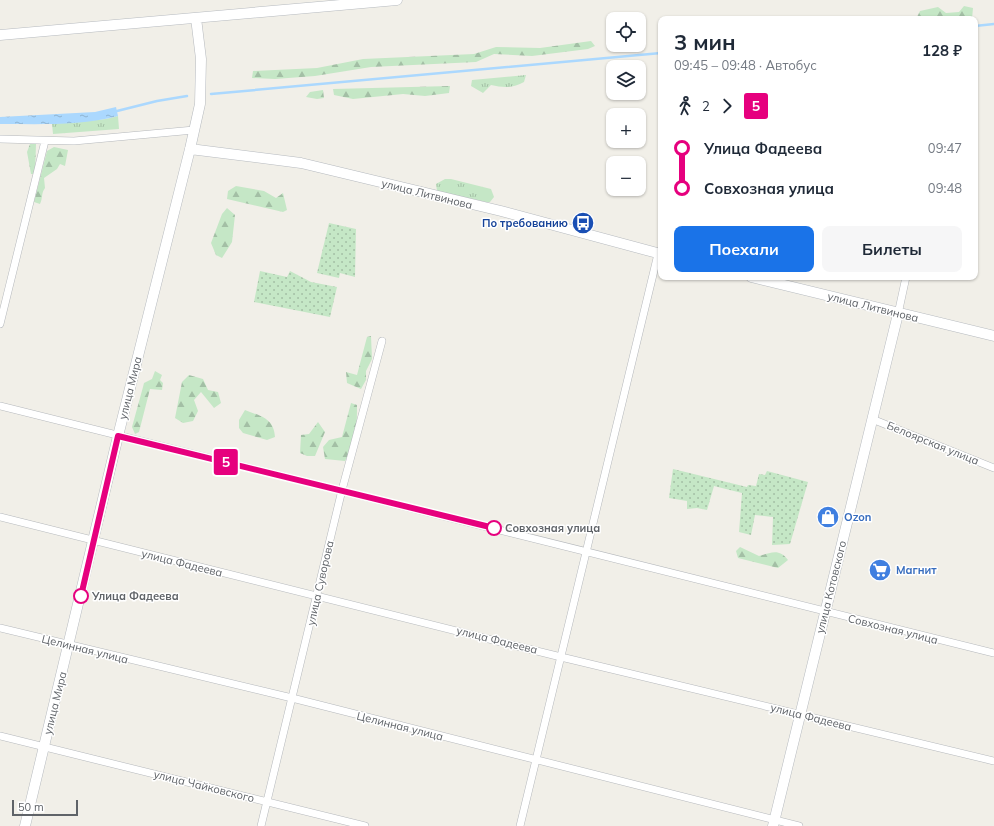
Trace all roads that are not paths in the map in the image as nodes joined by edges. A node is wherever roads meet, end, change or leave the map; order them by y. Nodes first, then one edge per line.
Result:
1 (397, 0) edge
2 (196, 18) junction
3 (0, 35) edge
4 (194, 130) junction
5 (0, 139) edge
6 (45, 142) junction
7 (190, 149) junction
8 (658, 253) edge
9 (658, 262) edge
10 (763, 280) edge
11 (905, 280) edge
12 (898, 314) junction
13 (0, 324) edge
14 (994, 336) edge
15 (382, 341) dead end
16 (0, 406) edge
17 (872, 419) junction
18 (118, 436) junction
19 (994, 468) edge
20 (342, 490) junction
21 (0, 517) edge
22 (94, 541) junction
23 (586, 551) junction
24 (317, 595) junction
25 (825, 612) junction
26 (0, 628) edge
27 (69, 645) junction
28 (994, 653) edge
29 (561, 657) junction
30 (292, 698) junction
31 (800, 714) junction
32 (0, 736) edge
33 (44, 747) junction
34 (535, 761) junction
35 (994, 761) edge
36 (267, 801) junction
37 (774, 823) edge
38 (25, 826) edge
39 (261, 826) edge
40 (365, 826) edge
41 (520, 826) edge
42 (799, 826) edge

1 - 2 street
2 - 3 street
2 - 4 street, улица Мира
4 - 6 street
4 - 7 street, улица Мира
5 - 6 street
6 - 13 street
7 - 8 street, улица Литвинова
7 - 18 street, улица Мира
9 - 23 street
10 - 12 street, улица Литвинова
11 - 12 street, улица Котовского
12 - 14 street, улица Литвинова
12 - 17 street, улица Котовского
15 - 20 street, улица Суворова
16 - 18 street, Совхозная улица
17 - 19 street, Белоярская улица
17 - 25 street, улица Котовского
18 - 20 street, Совхозная улица
18 - 22 street, улица Мира
20 - 23 street, Совхозная улица
20 - 24 street, улица Суворова
21 - 22 street, улица Фадеева
22 - 24 street, улица Фадеева
22 - 27 street, улица Мира
23 - 25 street, Совхозная улица
23 - 29 street
24 - 29 street, улица Фадеева
24 - 30 street, улица Суворова
25 - 28 street, Совхозная улица
25 - 31 street, улица Котовского
26 - 27 street, Целинная улица
27 - 30 street, Целинная улица
27 - 33 street, улица Мира
29 - 31 street, улица Фадеева
29 - 34 street
30 - 34 street, Целинная улица
30 - 36 street, улица Суворова
31 - 35 street, улица Фадеева
31 - 37 street, улица Котовского
32 - 33 street, улица Чайковского
33 - 36 street, улица Чайковского
33 - 38 street, улица Мира
34 - 37 street, Целинная улица
34 - 41 street
36 - 39 street, улица Суворова
36 - 40 street, улица Чайковского
37 - 42 street, Целинная улица

